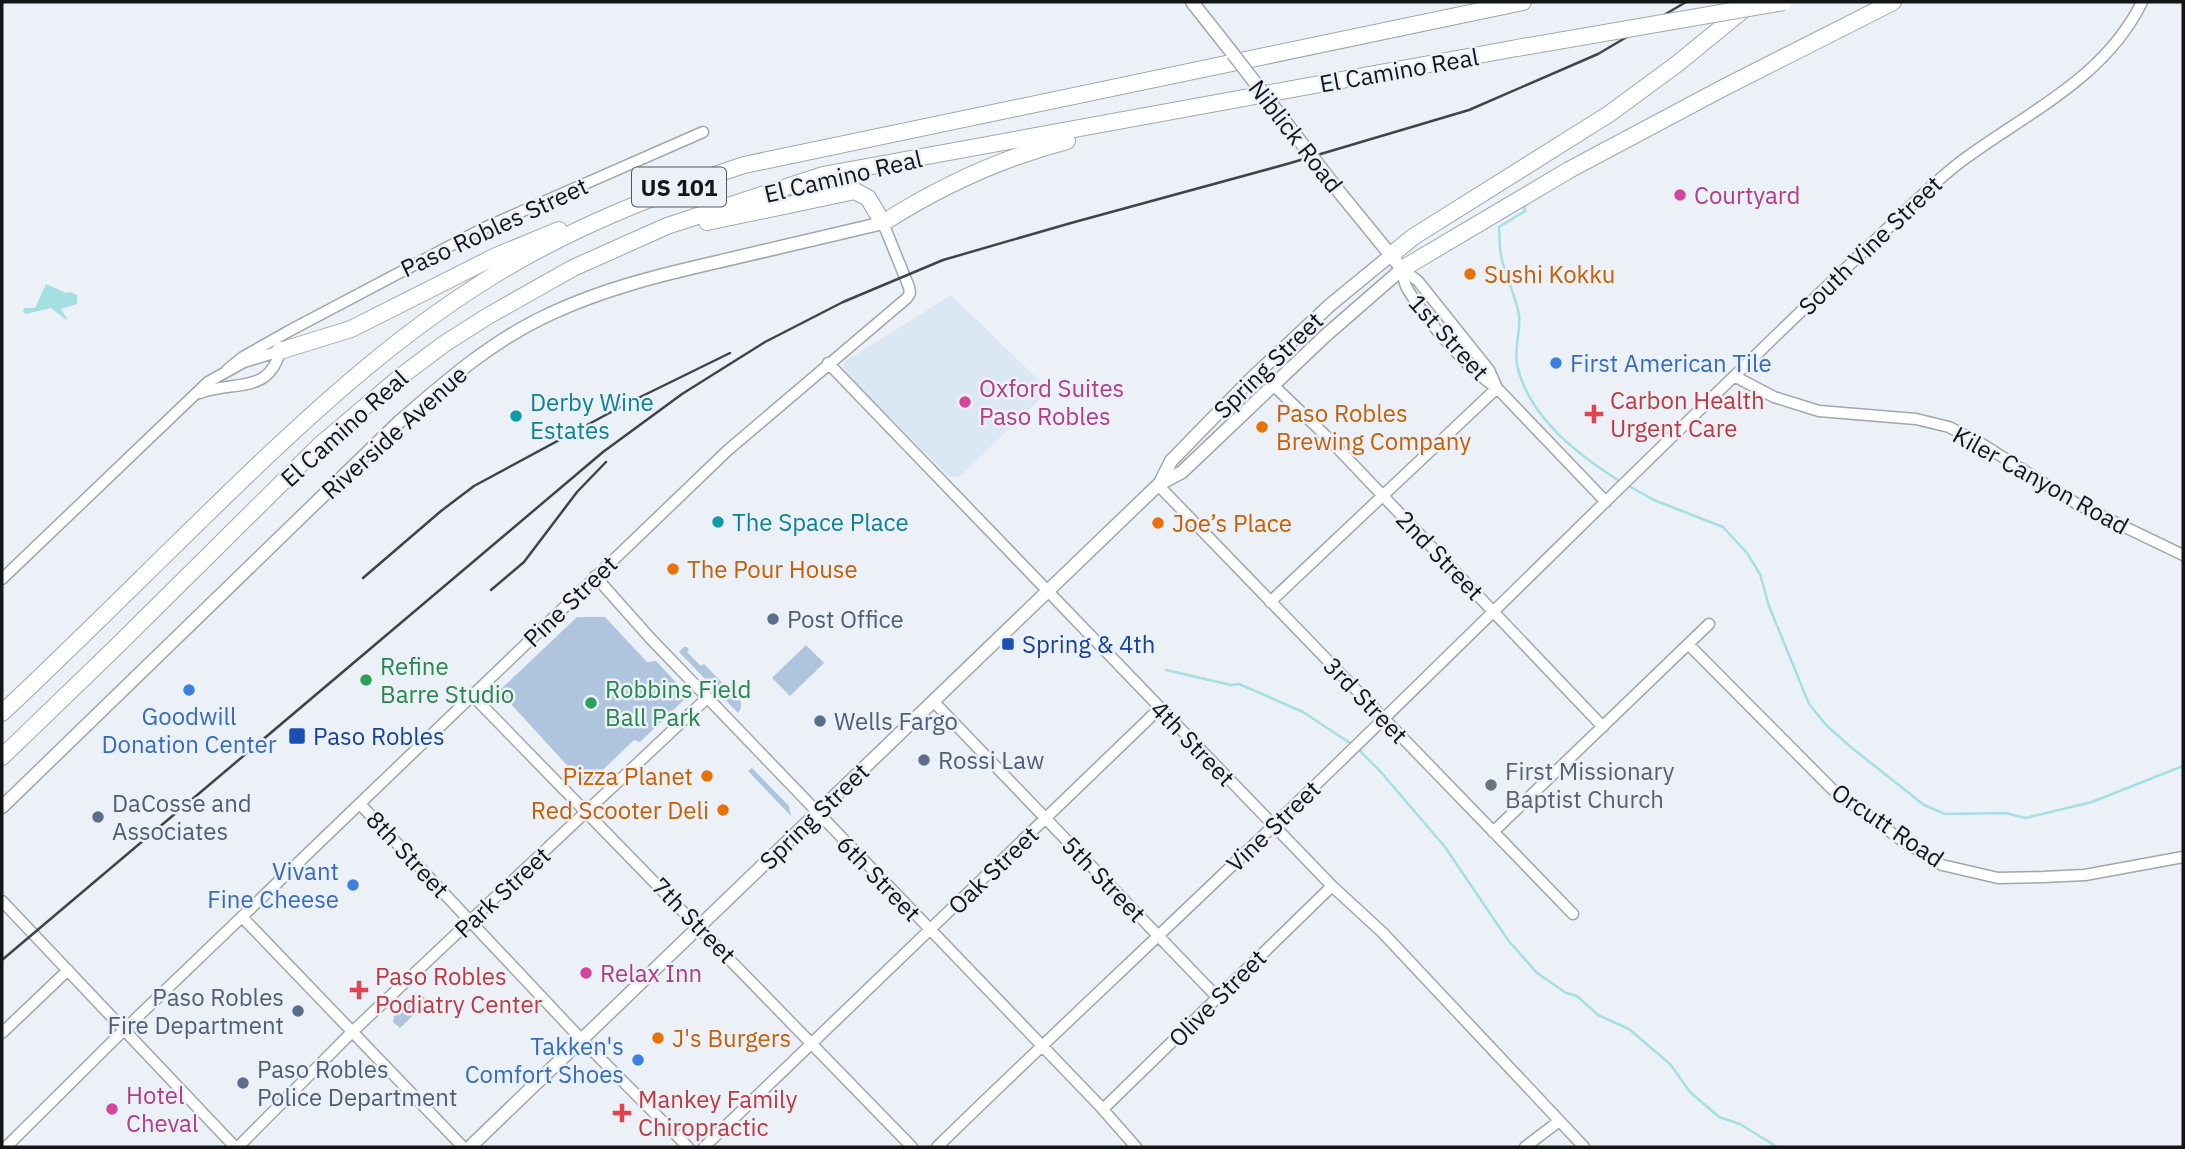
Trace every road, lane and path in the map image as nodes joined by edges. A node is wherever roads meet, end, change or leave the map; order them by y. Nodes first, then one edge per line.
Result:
1 (1192, 2) edge
2 (1523, 2) edge
3 (1752, 2) edge
4 (1784, 2) edge
5 (1893, 2) edge
6 (2142, 2) edge
7 (1227, 101) junction
8 (703, 132) dead end
9 (615, 214) junction
10 (883, 223) junction
11 (667, 226) junction
12 (1391, 255) junction
13 (1402, 269) junction
14 (289, 331) junction
15 (280, 351) junction
16 (828, 363) junction
17 (227, 370) junction
18 (1734, 376) junction
19 (1273, 385) junction
20 (1497, 387) junction
21 (191, 397) junction
22 (1158, 485) junction
23 (1383, 495) junction
24 (1606, 502) junction
25 (2183, 555) edge
26 (595, 576) junction
27 (2, 579) edge
28 (1049, 592) junction
29 (1270, 602) junction
30 (1494, 611) junction
31 (1709, 624) dead end
32 (1688, 644) junction
33 (473, 695) junction
34 (707, 698) junction
35 (933, 701) junction
36 (1160, 708) junction
37 (2, 713) edge
38 (1384, 719) junction
39 (1603, 727) junction
40 (2, 757) edge
41 (360, 804) junction
42 (2, 807) edge
43 (587, 812) junction
44 (817, 813) junction
45 (1046, 818) junction
46 (1274, 826) junction
47 (1493, 832) junction
48 (2183, 857) edge
49 (1332, 886) junction
50 (2, 901) edge
51 (1573, 914) dead end
52 (242, 917) junction
53 (471, 921) junction
54 (699, 926) junction
55 (930, 931) junction
56 (1158, 934) junction
57 (68, 970) junction
58 (1216, 996) junction
59 (124, 1029) junction
60 (352, 1032) junction
61 (2, 1034) edge
62 (582, 1040) junction
63 (813, 1044) junction
64 (1041, 1046) junction
65 (1102, 1109) junction
66 (1558, 1122) junction
67 (9, 1146) edge
68 (236, 1147) edge
69 (463, 1147) edge
70 (470, 1147) edge
71 (688, 1147) edge
72 (704, 1147) edge
73 (912, 1147) edge
74 (937, 1147) edge
75 (1136, 1147) edge
76 (1525, 1147) edge
77 (1584, 1147) edge

1 - 12 main road, Niblick Road, bridge
2 - 9 highway, El Camino Real / US 101
3 - 12 highway
4 - 7 highway, El Camino Real / US 101, bridge
5 - 13 highway
6 - 18 street, South Vine Street
7 - 10 highway
7 - 11 highway, El Camino Real / US 101
8 - 14 street, Paso Robles Street
9 - 15 highway
9 - 37 highway, El Camino Real / US 101
10 - 11 highway
10 - 16 street, Pine Street
10 - 42 main road, Riverside Avenue
11 - 40 highway, El Camino Real / US 101
12 - 13 main road, Niblick Road
12 - 22 main road, Spring Street
13 - 19 main road, Spring Street
13 - 20 street, 1st Street
14 - 15 street, Paso Robles Street
14 - 17 street, Paso Robles Street
15 - 17 street, Paso Robles Street
15 - 21 street, Paso Robles Street
16 - 26 street, Pine Street
16 - 28 street, 4th Street
17 - 21 street, Paso Robles Street
18 - 24 street, South Vine Street
18 - 25 street, Kiler Canyon Road
19 - 22 main road, Spring Street
19 - 23 street, 2nd Street
20 - 23 street
20 - 24 street, 1st Street
21 - 27 street, Paso Robles Street
22 - 28 main road, Spring Street
22 - 29 street, 3rd Street
23 - 29 street
23 - 30 street, 2nd Street
24 - 30 street, Vine Street
26 - 33 street, Pine Street
26 - 34 street, 6th Street
28 - 35 main road, Spring Street
28 - 36 street, 4th Street
29 - 38 street, 3rd Street
30 - 38 street, Vine Street
30 - 39 street, 2nd Street
31 - 32 street
32 - 39 street
32 - 48 street, Orcutt Road
33 - 41 street, Pine Street
33 - 43 street, 7th Street
34 - 43 street, Park Street
34 - 44 street, 6th Street
35 - 44 main road, Spring Street
35 - 45 street, 5th Street
36 - 45 street, Oak Street
36 - 46 street, 4th Street
38 - 46 street, Vine Street
38 - 47 street, 3rd Street
39 - 47 street
41 - 52 street, Pine Street
41 - 53 street, 8th Street
43 - 53 street, Park Street
43 - 54 street, 7th Street
44 - 54 main road, Spring Street
44 - 55 street, 6th Street
45 - 55 street, Oak Street
45 - 56 street, 5th Street
46 - 49 street, 4th Street
46 - 56 street, Vine Street
47 - 51 street, 3rd Street
49 - 58 street, Olive Street
49 - 66 street, 4th Street
50 - 57 street
52 - 59 street, Pine Street
52 - 60 street
53 - 60 street, Park Street
53 - 62 street, 8th Street
54 - 62 main road, Spring Street
54 - 63 street, 7th Street
55 - 63 street, Oak Street
55 - 64 street, 6th Street
56 - 58 street, 5th Street
56 - 64 street, Vine Street
57 - 59 street
57 - 61 street
58 - 65 street, Olive Street
59 - 67 street, Pine Street
59 - 68 street
60 - 68 street, Park Street
60 - 69 street
62 - 70 main road, Spring Street
62 - 71 street, 8th Street
63 - 72 street, Oak Street
63 - 73 street, 7th Street
64 - 65 street, 6th Street
64 - 74 street, Vine Street
65 - 75 street, 6th Street
66 - 76 street
66 - 77 street, 4th Street

